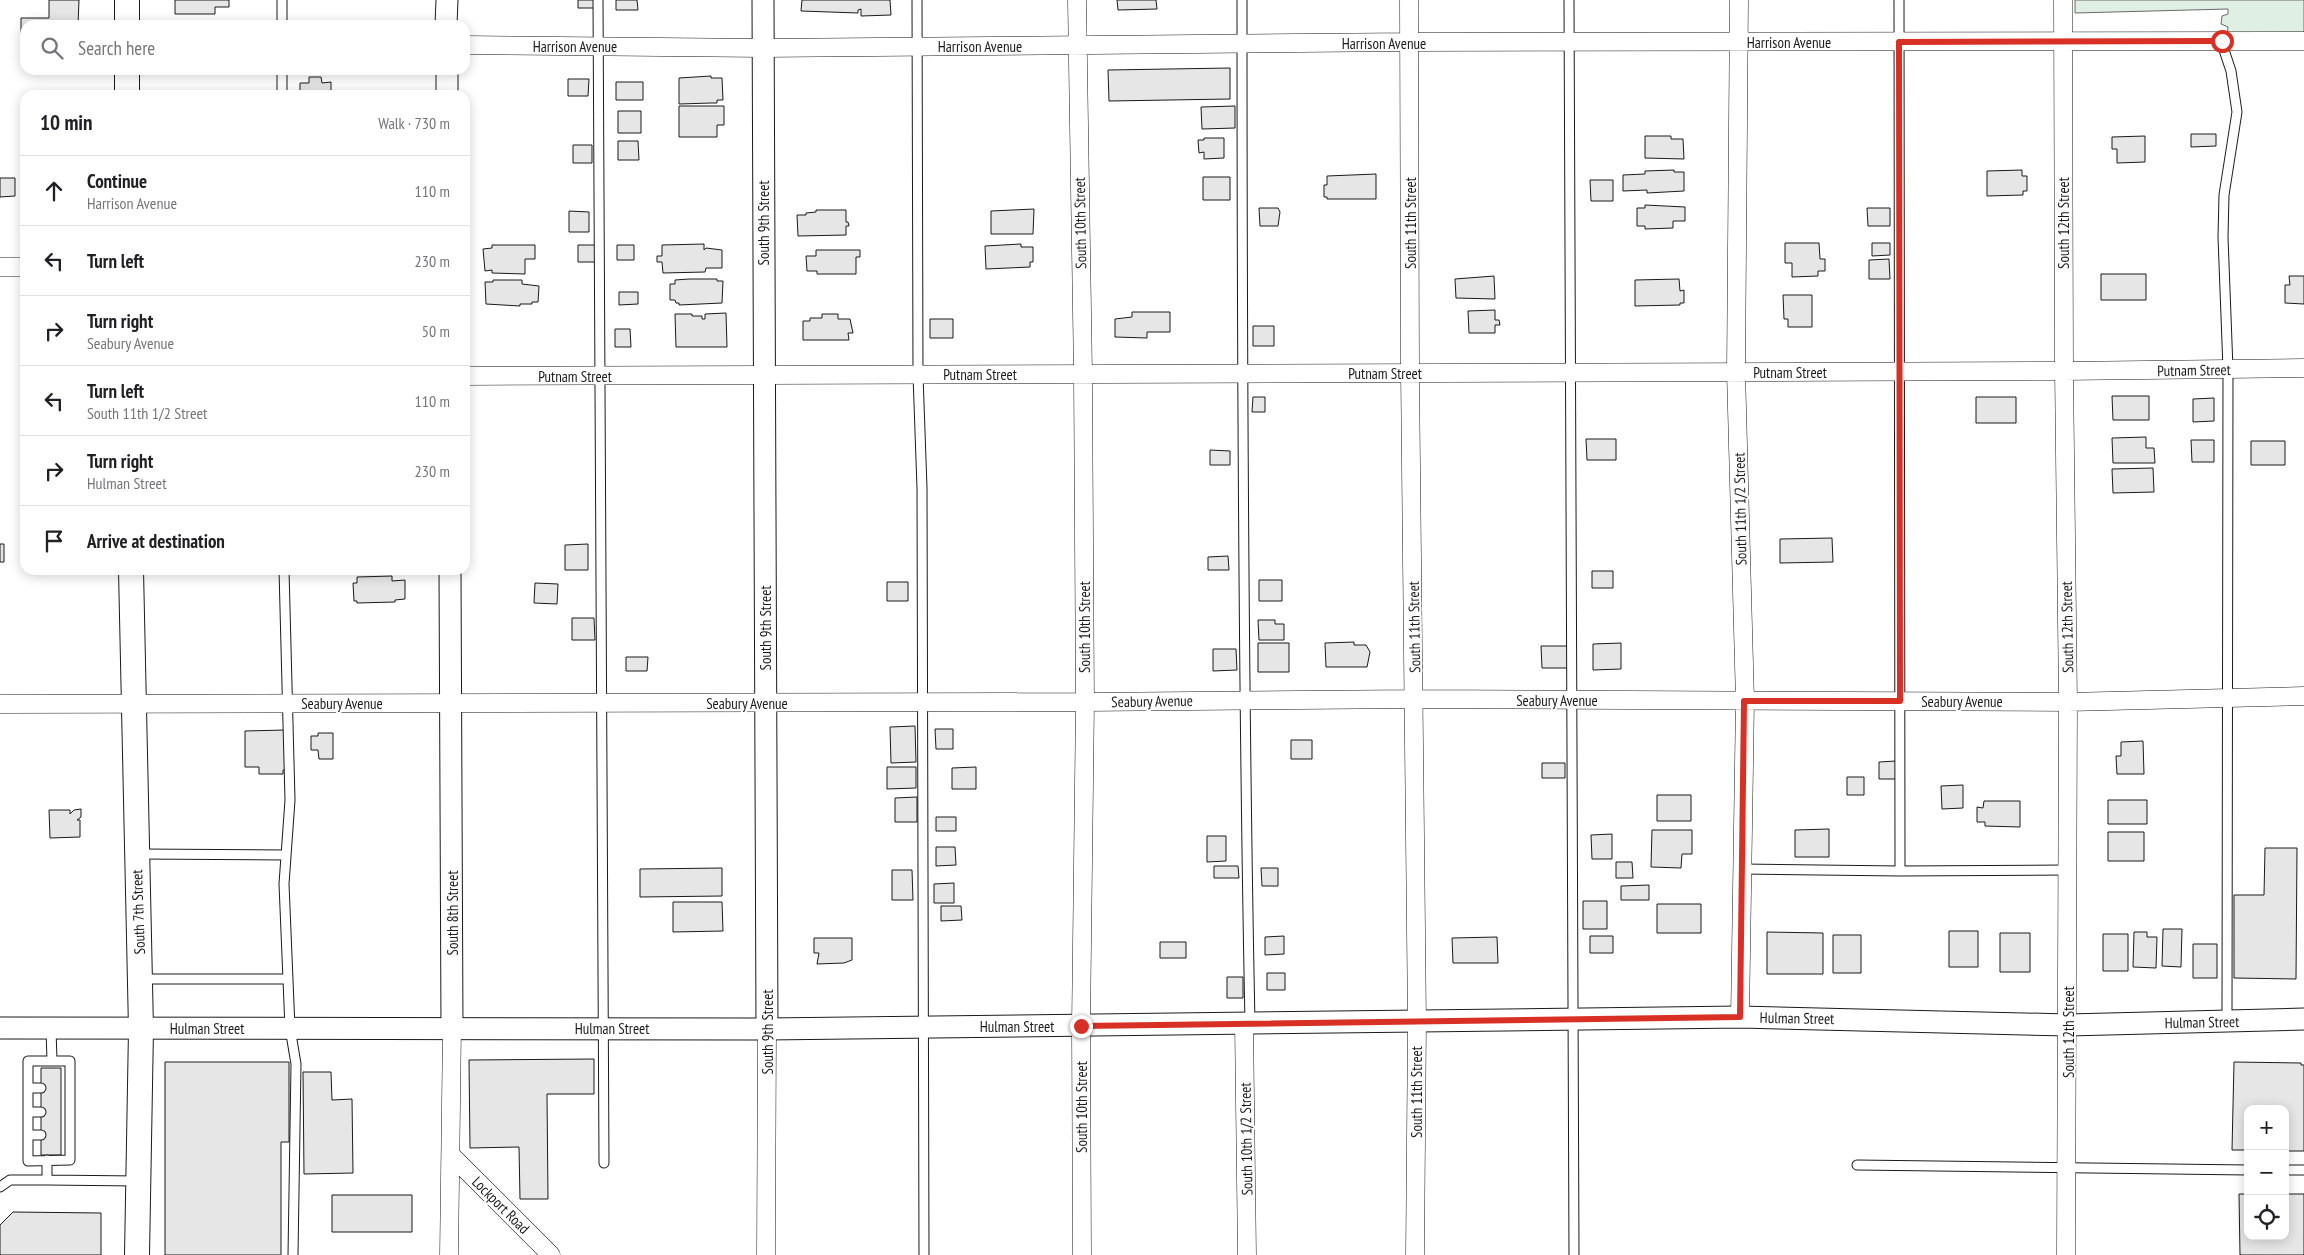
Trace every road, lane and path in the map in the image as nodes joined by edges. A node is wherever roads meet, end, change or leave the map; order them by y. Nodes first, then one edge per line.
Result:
1 (127, 0) edge
2 (282, 0) edge
3 (447, 0) edge
4 (598, 0) edge
5 (763, 0) edge
6 (917, 0) edge
7 (1077, 0) edge
8 (1242, 0) edge
9 (1409, 0) edge
10 (1569, 0) edge
11 (1740, 0) edge
12 (1899, 0) edge
13 (2063, 0) edge
14 (127, 20) edge
15 (282, 20) edge
16 (446, 20) edge
17 (2062, 41) junction
18 (2222, 41) junction
19 (2304, 41) edge
20 (1410, 42) junction
21 (1570, 42) junction
22 (1740, 42) junction
23 (1899, 42) junction
24 (1242, 44) junction
25 (470, 45) edge
26 (598, 46) junction
27 (917, 46) junction
28 (1077, 46) junction
29 (764, 48) junction
30 (127, 75) edge
31 (282, 75) edge
32 (446, 75) edge
33 (127, 90) edge
34 (282, 90) edge
35 (447, 90) edge
36 (0, 267) edge
37 (20, 267) edge
38 (2304, 368) edge
39 (2228, 369) junction
40 (2064, 371) junction
41 (1736, 372) junction
42 (1900, 372) junction
43 (1410, 373) junction
44 (1571, 373) junction
45 (918, 374) junction
46 (1083, 374) junction
47 (1241, 374) junction
48 (764, 375) junction
49 (470, 376) edge
50 (600, 376) junction
51 (131, 575) edge
52 (284, 575) edge
53 (450, 575) edge
54 (2304, 696) edge
55 (2227, 698) junction
56 (1415, 699) junction
57 (1244, 700) junction
58 (1572, 700) junction
59 (1744, 701) junction
60 (1900, 701) junction
61 (922, 702) junction
62 (1085, 702) junction
63 (2068, 702) junction
64 (286, 703) junction
65 (450, 703) junction
66 (602, 703) junction
67 (765, 703) junction
68 (0, 704) edge
69 (134, 704) junction
70 (136, 854) junction
71 (286, 855) junction
72 (1742, 869) junction
73 (2068, 870) junction
74 (1900, 871) junction
75 (140, 979) junction
76 (288, 979) junction
77 (1740, 1017) junction
78 (1573, 1019) junction
79 (2304, 1019) edge
80 (2227, 1021) junction
81 (1417, 1022) junction
82 (1247, 1024) junction
83 (2068, 1025) junction
84 (1081, 1026) junction
85 (922, 1027) junction
86 (0, 1028) edge
87 (51, 1028) junction
88 (141, 1028) junction
89 (290, 1028) junction
90 (452, 1028) junction
91 (603, 1028) junction
92 (767, 1028) junction
93 (52, 1061) junction
94 (28, 1088) junction
95 (41, 1088) dead end
96 (28, 1112) junction
97 (41, 1112) dead end
98 (28, 1135) junction
99 (41, 1135) dead end
100 (450, 1155) junction
101 (47, 1160) junction
102 (604, 1163) dead end
103 (1857, 1165) dead end
104 (2067, 1168) junction
105 (2244, 1170) edge
106 (2289, 1170) edge
107 (2304, 1170) edge
108 (47, 1180) junction
109 (138, 1181) junction
110 (0, 1187) edge
111 (137, 1255) edge
112 (293, 1255) edge
113 (449, 1255) edge
114 (552, 1255) edge
115 (766, 1255) edge
116 (924, 1255) edge
117 (1082, 1255) edge
118 (1247, 1255) edge
119 (1415, 1255) edge
120 (1574, 1255) edge
121 (2066, 1255) edge

1 - 14 main road
2 - 15 lane
3 - 16 street
4 - 26 lane
5 - 29 street, South 9th Street
6 - 27 lane
7 - 28 street, South 10th Street
8 - 24 lane
9 - 20 street, South 11th Street
10 - 21 lane
11 - 22 street, South 11th 1/2 Street
12 - 23 lane
13 - 17 street, South 12th Street
17 - 18 street, Harrison Avenue
17 - 23 street, Harrison Avenue
17 - 40 street, South 12th Street
18 - 19 street, Harrison Avenue
18 - 39 lane
20 - 21 street, Harrison Avenue
20 - 24 street, Harrison Avenue
20 - 43 street, South 11th Street
21 - 22 street, Harrison Avenue
21 - 44 lane
22 - 23 street, Harrison Avenue
22 - 41 street, South 11th 1/2 Street
23 - 42 lane
24 - 28 street, Harrison Avenue
24 - 47 lane
25 - 26 street, Harrison Avenue
26 - 29 street, Harrison Avenue
26 - 50 lane
27 - 28 street, Harrison Avenue
27 - 29 street, Harrison Avenue
27 - 45 lane
28 - 46 street, South 10th Street
29 - 48 street, South 9th Street
30 - 33 main road
31 - 34 lane
32 - 35 street
36 - 37 street
38 - 39 street, Putnam Street
39 - 40 street, Putnam Street
39 - 55 lane
40 - 42 street, Putnam Street
40 - 63 street, South 12th Street
41 - 42 street, Putnam Street
41 - 44 street, Putnam Street
41 - 59 street, South 11th 1/2 Street
42 - 60 lane
43 - 44 street, Putnam Street
43 - 47 street, Putnam Street
43 - 56 street, South 11th Street
44 - 58 lane
45 - 46 street, Putnam Street
45 - 48 street, Putnam Street
45 - 61 lane
46 - 47 street, Putnam Street
46 - 62 street, South 10th Street
47 - 57 lane
48 - 50 street, Putnam Street
48 - 67 street, South 9th Street
49 - 50 street, Putnam Street
50 - 66 lane
51 - 69 main road, South 7th Street
52 - 64 lane
53 - 65 street, South 8th Street
54 - 55 street, Seabury Avenue
55 - 63 street, Seabury Avenue
55 - 80 lane
56 - 57 street, Seabury Avenue
56 - 58 street, Seabury Avenue
56 - 81 street, South 11th Street
57 - 62 street, Seabury Avenue
57 - 82 lane
58 - 59 street, Seabury Avenue
58 - 78 lane
59 - 60 street, Seabury Avenue
59 - 72 street, South 11th 1/2 Street
60 - 63 street, Seabury Avenue
60 - 74 lane
61 - 62 street, Seabury Avenue
61 - 67 street, Seabury Avenue
61 - 85 lane
62 - 84 street, South 10th Street
63 - 73 street, South 12th Street
64 - 65 street, Seabury Avenue
64 - 69 street, Seabury Avenue
64 - 71 lane
65 - 66 street, Seabury Avenue
65 - 90 street, South 8th Street
66 - 67 street, Seabury Avenue
66 - 91 lane
67 - 92 street, South 9th Street
68 - 69 street, Seabury Avenue
69 - 70 main road, South 7th Street
70 - 71 lane
70 - 75 main road, South 7th Street
71 - 76 lane
72 - 74 lane
72 - 77 street, South 11th 1/2 Street
73 - 74 lane
73 - 83 street, South 12th Street
75 - 76 lane
75 - 88 main road, South 7th Street
76 - 89 lane
77 - 78 street, Hulman Street
77 - 83 street, Hulman Street
78 - 81 street, Hulman Street
78 - 120 lane
79 - 80 street, Hulman Street
80 - 83 street, Hulman Street
81 - 82 street, Hulman Street
81 - 119 street, South 11th Street
82 - 84 street, Hulman Street
82 - 118 street, South 10th 1/2 Street
83 - 104 street, South 12th Street
84 - 85 street, Hulman Street
84 - 117 street, South 10th Street
85 - 92 street, Hulman Street
85 - 116 lane
86 - 87 street, Hulman Street
87 - 88 street, Hulman Street
87 - 93 lane
88 - 89 street, Hulman Street
88 - 109 main road, South 7th Street
89 - 90 street, Hulman Street
89 - 112 lane
90 - 91 street, Hulman Street
90 - 100 street, South 8th Street
91 - 92 street, Hulman Street
91 - 102 lane
92 - 115 street, South 9th Street
93 - 94 lane
93 - 101 lane
94 - 95 lane
94 - 96 lane
96 - 97 lane
96 - 98 lane
98 - 99 lane
98 - 101 lane
100 - 113 street, South 8th Street
100 - 114 street, Lockport Road
101 - 108 lane
103 - 104 lane
104 - 105 lane
104 - 121 street, South 12th Street
106 - 107 lane
108 - 109 lane
108 - 110 lane
109 - 111 main road, South 7th Street

